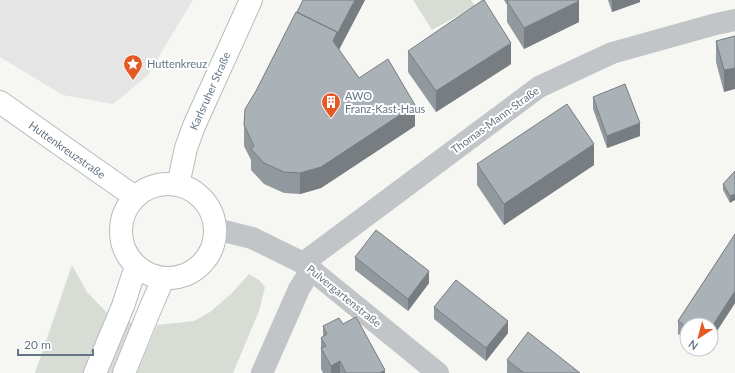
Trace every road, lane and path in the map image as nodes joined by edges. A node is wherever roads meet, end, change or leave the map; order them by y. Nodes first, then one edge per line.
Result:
1 (252, 0) edge
2 (735, 20) edge
3 (0, 102) edge
4 (178, 185) junction
5 (135, 197) junction
6 (216, 229) junction
7 (136, 266) junction
8 (307, 266) junction
9 (163, 279) junction
10 (95, 373) edge
11 (124, 373) edge
12 (262, 373) edge
13 (438, 373) edge

1 - 4 main road, Karlsruher Straße
2 - 8 street, Thomas-Mann-Straße
3 - 5 main road, Huttenkreuzstraße
4 - 5 main road
4 - 6 main road
5 - 7 main road
6 - 8 street, Pulvergartenstraße
6 - 9 main road
7 - 9 main road
7 - 10 main road
8 - 12 street
8 - 13 street, Pulvergartenstraße
9 - 11 main road

